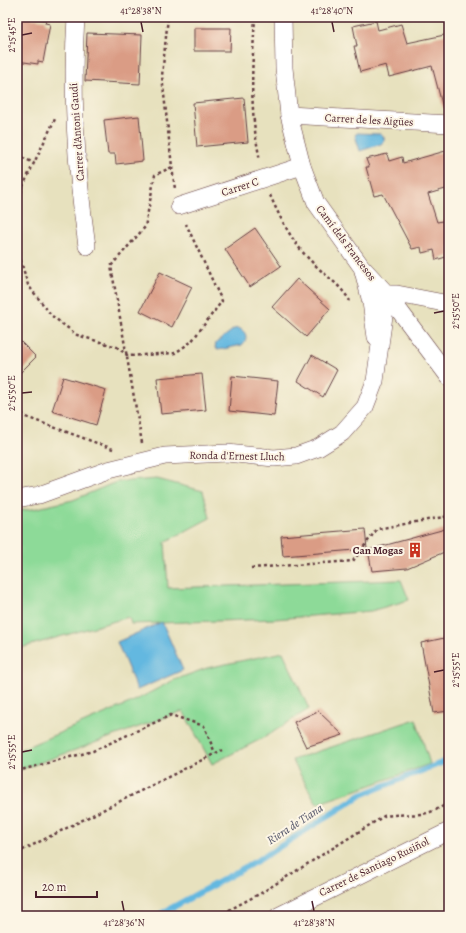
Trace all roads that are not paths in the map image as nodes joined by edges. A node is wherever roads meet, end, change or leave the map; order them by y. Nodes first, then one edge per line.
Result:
1 (76, 17) edge
2 (283, 17) edge
3 (289, 116) junction
4 (449, 124) edge
5 (302, 166) junction
6 (179, 206) road end
7 (87, 246) dead end
8 (361, 266) junction
9 (386, 294) junction
10 (449, 304) edge
11 (380, 353) junction
12 (449, 377) edge
13 (17, 498) edge
14 (449, 830) edge
15 (278, 916) edge

1 - 7 street, Carrer d'Antoni Gaudí
2 - 3 street, Camí dels Francesos
3 - 4 street, Carrer de les Aigües
3 - 5 street, Camí dels Francesos
5 - 6 street, Carrer C
5 - 8 street, Camí dels Francesos
8 - 9 street, Camí dels Francesos
8 - 11 street, Ronda d'Ernest Lluch
9 - 10 street
9 - 11 street, Ronda d'Ernest Lluch
9 - 12 street, Camí dels Francesos
11 - 13 street, Ronda d'Ernest Lluch
14 - 15 street, Carrer de Santiago Rusiñol

